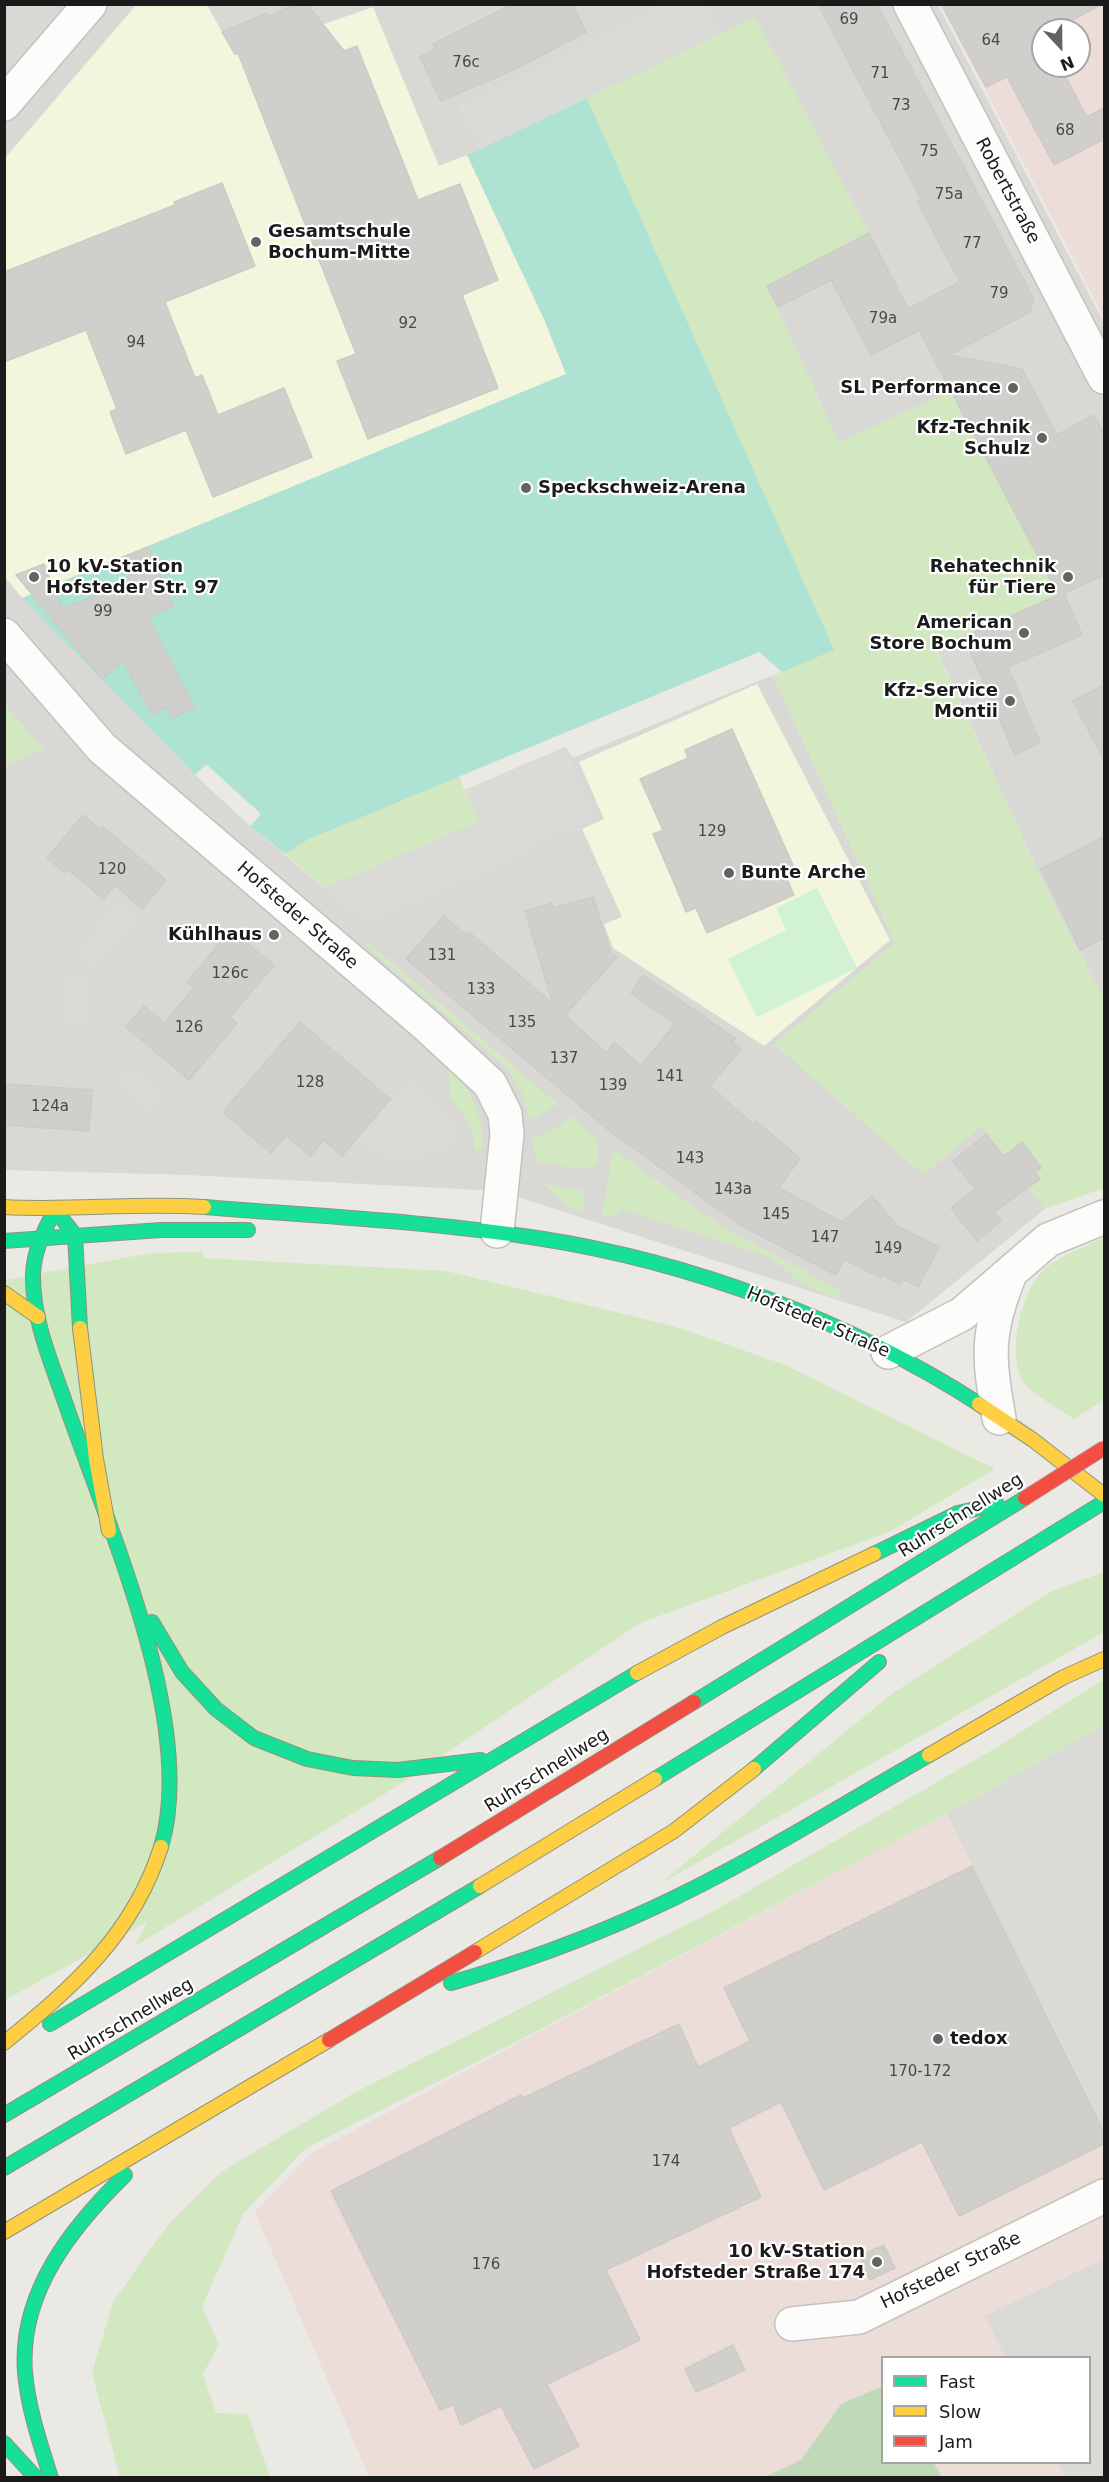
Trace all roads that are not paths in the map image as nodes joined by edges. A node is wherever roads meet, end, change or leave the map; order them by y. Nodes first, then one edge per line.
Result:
1 (90, 4) edge
2 (910, 4) edge
3 (4, 104) edge
4 (1104, 377) edge
5 (4, 635) edge
6 (4, 1207) edge
7 (55, 1210) junction
8 (320, 1215) junction
9 (1104, 1217) edge
10 (498, 1231) junction
11 (75, 1235) junction
12 (39, 1238) junction
13 (4, 1241) edge
14 (1011, 1272) junction
15 (4, 1293) edge
16 (38, 1317) junction
17 (888, 1352) junction
18 (999, 1418) junction
19 (1104, 1448) edge
20 (1104, 1495) edge
21 (1025, 1498) junction
22 (1104, 1502) edge
23 (109, 1531) junction
24 (1021, 1554) junction
25 (130, 1586) junction
26 (905, 1641) dead end
27 (887, 1655) dead end
28 (1104, 1659) edge
29 (492, 1759) junction
30 (377, 2012) junction
31 (4, 2043) edge
32 (4, 2051) edge
33 (4, 2115) edge
34 (179, 2130) junction
35 (4, 2168) edge
36 (1104, 2196) edge
37 (4, 2232) edge
38 (792, 2324) dead end
39 (4, 2443) edge
40 (36, 2478) edge
41 (51, 2478) edge

1 - 3 street
2 - 4 street, Robertstraße
5 - 10 street, Hofsteder Straße
6 - 7 main road, Hofsteder Straße
7 - 8 main road, Hofsteder Straße
7 - 11 main road
7 - 12 main road
8 - 10 main road, Hofsteder Straße
8 - 11 main road, Hofsteder Straße
9 - 14 street
10 - 17 main road, Hofsteder Straße
11 - 12 main road, Hofsteder Straße
11 - 23 main road
12 - 13 main road, Hofsteder Straße
12 - 16 main road
14 - 17 street
14 - 18 street
15 - 16 main road
16 - 23 main road
17 - 18 main road, Hofsteder Straße
18 - 20 main road, Hofsteder Straße
19 - 21 main road, Ruhrschnellweg, bridge
21 - 29 main road
21 - 33 main road, Ruhrschnellweg
22 - 24 main road
23 - 25 main road
24 - 26 main road
24 - 35 main road
25 - 29 main road
25 - 31 main road
27 - 30 main road
28 - 30 main road
29 - 32 main road
30 - 34 main road
34 - 37 main road
34 - 41 main road
36 - 38 street, Hofsteder Straße
39 - 40 main road

